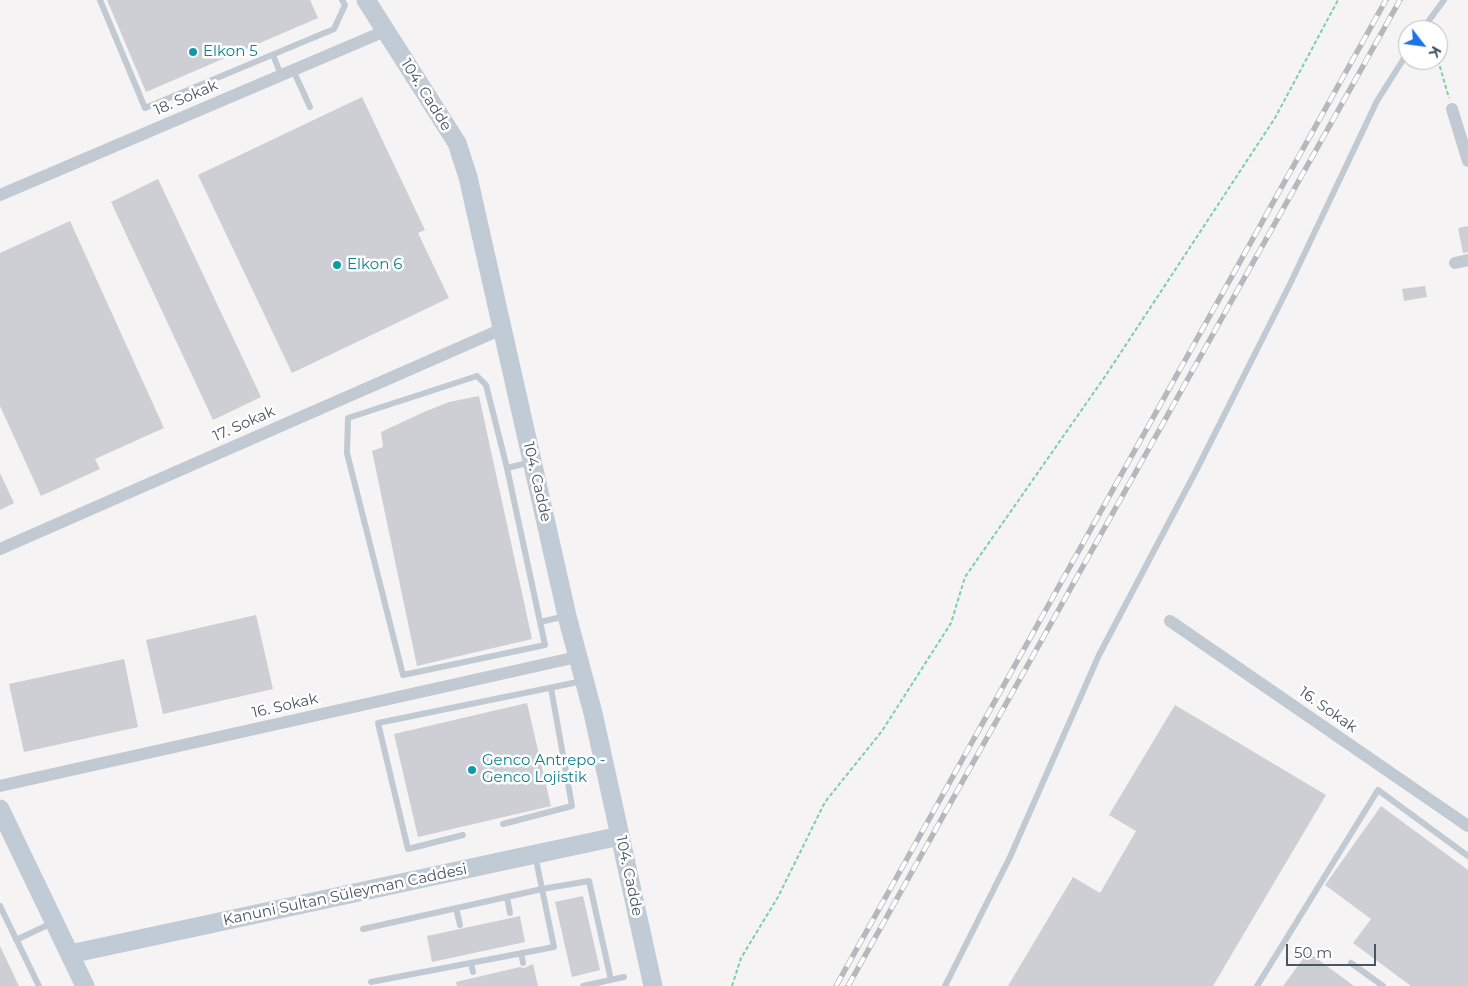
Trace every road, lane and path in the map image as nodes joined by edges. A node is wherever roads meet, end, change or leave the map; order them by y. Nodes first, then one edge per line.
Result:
1 (100, 0) edge
2 (342, 0) edge
3 (366, 0) edge
4 (1338, 0) edge
5 (1444, 0) edge
6 (1429, 20) edge
7 (385, 31) junction
8 (273, 55) junction
9 (1398, 68) edge
10 (1441, 70) edge
11 (287, 73) junction
12 (310, 107) dead end
13 (1452, 109) joint
14 (1468, 161) edge
15 (0, 195) edge
16 (502, 329) junction
17 (532, 462) junction
18 (507, 468) junction
19 (0, 549) edge
20 (568, 616) junction
21 (1170, 621) dead end
22 (540, 622) junction
23 (577, 657) junction
24 (584, 681) junction
25 (551, 688) junction
26 (0, 786) edge
27 (0, 809) edge
28 (503, 824) dead end
29 (1468, 826) edge
30 (463, 835) dead end
31 (620, 836) junction
32 (535, 854) junction
33 (1468, 856) edge
34 (542, 889) junction
35 (507, 897) junction
36 (0, 906) edge
37 (456, 908) junction
38 (510, 913) dead end
39 (55, 922) junction
40 (460, 925) dead end
41 (363, 929) dead end
42 (16, 940) junction
43 (521, 953) junction
44 (70, 954) junction
45 (471, 963) junction
46 (523, 963) dead end
47 (1351, 963) dead end
48 (473, 972) dead end
49 (624, 977) dead end
50 (611, 980) junction
51 (371, 982) dead end
52 (39, 986) edge
53 (85, 986) edge
54 (583, 986) edge
55 (653, 986) edge
56 (732, 986) edge
57 (945, 986) edge
58 (1257, 986) edge
59 (1383, 986) edge

1 - 8 lane
2 - 8 lane
3 - 7 street, 104. Cadde
4 - 56 path
5 - 6 lane
7 - 11 street, 18. Sokak
7 - 16 street, 104. Cadde
8 - 11 lane
9 - 57 lane
10 - 13 path
11 - 12 lane
11 - 15 street, 18. Sokak
13 - 14 street
16 - 17 street, 104. Cadde
16 - 19 street, 17. Sokak
17 - 18 lane
17 - 20 street, 104. Cadde
18 - 22 lane
18 - 22 lane
20 - 22 lane
20 - 23 street, 104. Cadde
21 - 29 street, 16. Sokak
23 - 24 street, 104. Cadde
23 - 26 street, 16. Sokak
24 - 25 lane
24 - 31 street, 104. Cadde
25 - 28 lane
25 - 30 lane
27 - 39 street
31 - 32 street, Kanuni Sultan Süleyman Caddesi
31 - 55 street, 104. Cadde
32 - 34 lane
32 - 44 street, Kanuni Sultan Süleyman Caddesi
33 - 58 lane
34 - 35 lane
34 - 43 lane
34 - 50 lane
35 - 37 lane
35 - 38 lane
36 - 42 lane
37 - 40 lane
37 - 41 lane
39 - 42 lane
39 - 44 street
42 - 52 lane
43 - 45 lane
43 - 46 lane
44 - 53 street
45 - 48 lane
45 - 51 lane
47 - 59 lane
49 - 50 lane
50 - 54 lane

